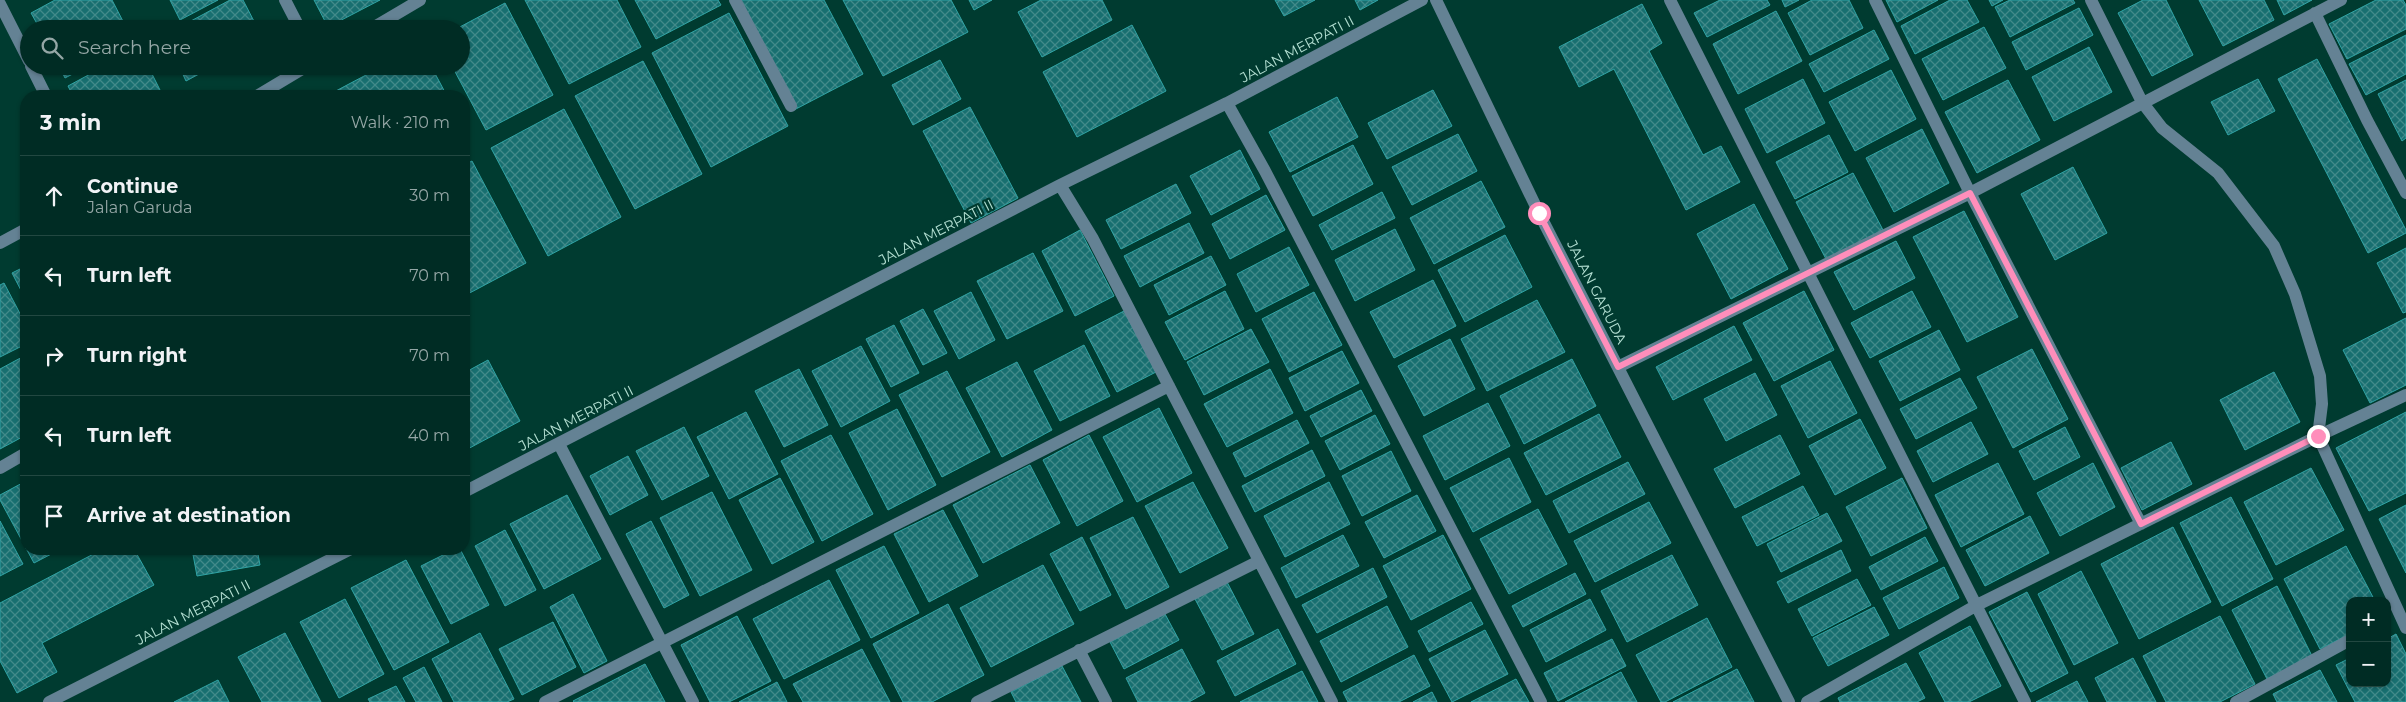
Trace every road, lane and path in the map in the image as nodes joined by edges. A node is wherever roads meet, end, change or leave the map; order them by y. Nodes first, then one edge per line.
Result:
1 (285, 0) edge
2 (420, 0) edge
3 (735, 0) edge
4 (1422, 0) edge
5 (1436, 0) edge
6 (1670, 0) edge
7 (1875, 0) edge
8 (2092, 0) edge
9 (2341, 0) edge
10 (0, 4) edge
11 (2315, 13) junction
12 (295, 20) edge
13 (386, 20) edge
14 (20, 43) edge
15 (36, 75) edge
16 (292, 75) edge
17 (43, 90) edge
18 (267, 90) edge
19 (1227, 102) junction
20 (2142, 102) junction
21 (791, 106) dead end
22 (1060, 185) junction
23 (1970, 193) junction
24 (2406, 193) edge
25 (20, 232) edge
26 (0, 243) edge
27 (1808, 274) junction
28 (1618, 367) junction
29 (1169, 386) junction
30 (2406, 395) edge
31 (2318, 436) junction
32 (559, 444) junction
33 (20, 456) edge
34 (0, 468) edge
35 (470, 489) edge
36 (2141, 524) junction
37 (340, 555) edge
38 (1259, 561) junction
39 (1977, 605) junction
40 (2393, 617) edge
41 (2406, 628) edge
42 (2346, 642) edge
43 (663, 643) junction
44 (1079, 650) junction
45 (49, 702) edge
46 (545, 702) edge
47 (693, 702) edge
48 (977, 702) edge
49 (1106, 702) edge
50 (1332, 702) edge
51 (1541, 702) edge
52 (1789, 702) edge
53 (1807, 702) edge
54 (2025, 702) edge
55 (2236, 702) edge

1 - 12 street
2 - 13 street
3 - 21 street
4 - 19 street, JALAN MERPATI II
5 - 28 street, JALAN GARUDA
6 - 27 street
7 - 23 street
8 - 20 street
9 - 11 street
10 - 14 street
11 - 20 street
11 - 24 street
15 - 17 street
16 - 18 street
19 - 22 street, JALAN MERPATI II
19 - 51 street
20 - 23 street
20 - 31 street
22 - 29 street
22 - 32 street, JALAN MERPATI II
23 - 27 street
23 - 36 street
25 - 26 street
27 - 28 street
27 - 39 street
28 - 52 street, JALAN GARUDA
29 - 38 street
29 - 43 street
30 - 31 street
31 - 36 street
31 - 40 street
32 - 35 street, JALAN MERPATI II
32 - 43 street
33 - 34 street
36 - 39 street
37 - 45 street, JALAN MERPATI II
38 - 44 street
38 - 50 street
39 - 53 street
39 - 54 street
40 - 41 street
42 - 55 street
43 - 46 street
43 - 47 street
44 - 48 street
44 - 49 street

